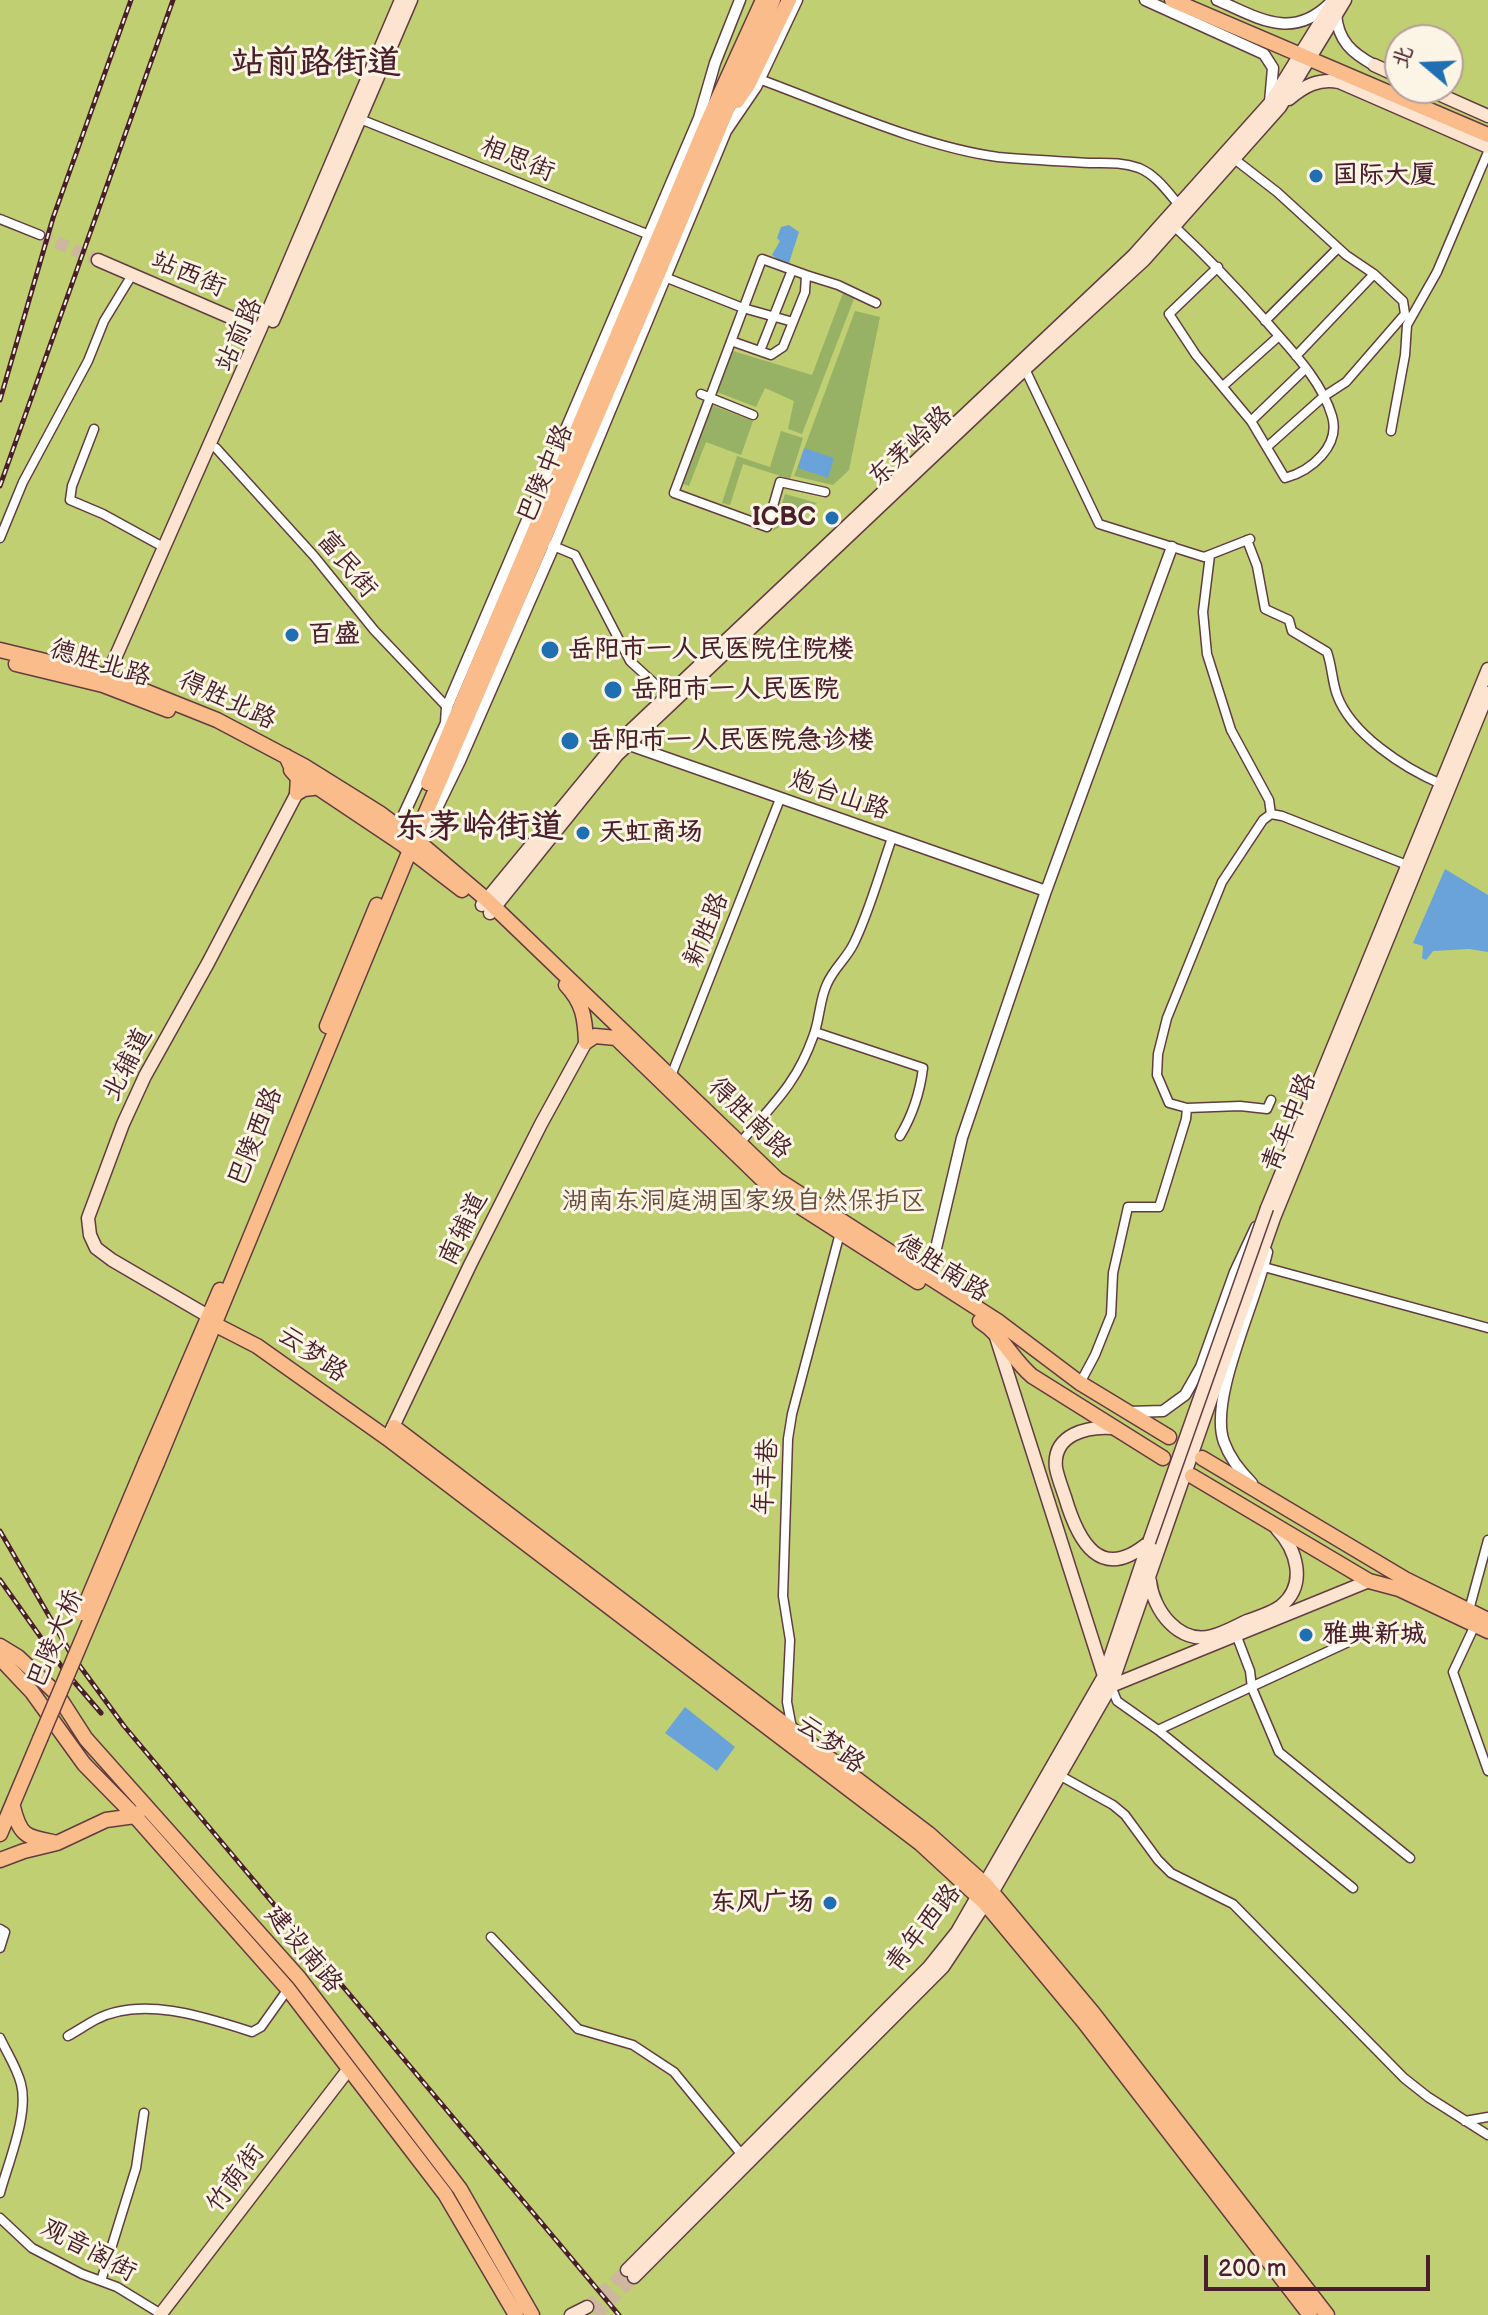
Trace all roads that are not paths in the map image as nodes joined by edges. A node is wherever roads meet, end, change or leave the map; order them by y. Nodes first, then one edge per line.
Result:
1 (401, 0) edge
2 (411, 0) edge
3 (740, 0) edge
4 (752, 0) edge
5 (763, 0) edge
6 (773, 0) edge
7 (789, 0) edge
8 (797, 0) edge
9 (1145, 0) edge
10 (1172, 0) edge
11 (1195, 0) edge
12 (1217, 0) edge
13 (1334, 0) edge
14 (1345, 0) edge
15 (1336, 14) junction
16 (1306, 53) junction
17 (1374, 65) joint
18 (1384, 70) edge
19 (759, 79) junction
20 (1461, 104) edge
21 (1275, 105) junction
22 (1488, 116) edge
23 (360, 119) junction
24 (713, 126) junction
25 (1488, 127) edge
26 (1488, 135) edge
27 (1488, 150) edge
28 (1233, 158) junction
29 (1179, 205) junction
30 (0, 219) edge
31 (1174, 226) junction
32 (40, 235) tunnel mouth
33 (654, 237) junction
34 (1338, 248) junction
35 (98, 260) tunnel mouth
36 (1218, 267) junction
37 (792, 270) junction
38 (1374, 274) junction
39 (132, 275) junction
40 (806, 275) junction
41 (662, 276) junction
42 (876, 303) dead end
43 (743, 308) junction
44 (773, 317) junction
45 (1265, 321) junction
46 (793, 322) junction
47 (260, 330) junction
48 (1279, 336) junction
49 (731, 341) junction
50 (760, 351) junction
51 (1296, 356) junction
52 (1025, 369) junction
53 (1305, 369) junction
54 (601, 376) junction
55 (1223, 386) junction
56 (584, 390) junction
57 (705, 396) junction
58 (1323, 397) junction
59 (753, 415) dead end
60 (1251, 421) junction
61 (94, 429) dead end
62 (1391, 431) dead end
63 (568, 441) junction
64 (1267, 447) junction
65 (216, 448) junction
66 (825, 492) dead end
67 (0, 538) edge
68 (548, 544) junction
69 (1172, 547) junction
70 (165, 548) junction
71 (1210, 555) junction
72 (0, 650) edge
73 (0, 660) edge
74 (1488, 669) edge
75 (109, 682) junction
76 (1488, 693) edge
77 (667, 695) junction
78 (447, 707) junction
79 (623, 744) junction
80 (286, 756) junction
81 (293, 771) junction
82 (1441, 784) junction
83 (319, 787) junction
84 (337, 787) junction
85 (297, 793) junction
86 (411, 799) junction
87 (780, 799) junction
88 (381, 814) junction
89 (1271, 814) junction
90 (892, 838) junction
91 (409, 839) junction
92 (1407, 865) junction
93 (1046, 891) junction
94 (488, 906) junction
95 (815, 1032) junction
96 (586, 1042) junction
97 (671, 1076) junction
98 (1271, 1100) dead end
99 (1187, 1108) junction
100 (900, 1136) dead end
101 (740, 1143) junction
102 (1271, 1213) junction
103 (840, 1233) junction
104 (1264, 1267) junction
105 (929, 1278) junction
106 (212, 1321) junction
107 (1488, 1328) edge
108 (994, 1330) junction
109 (1080, 1383) junction
110 (1128, 1412) junction
111 (1114, 1428) junction
112 (390, 1433) junction
113 (1169, 1437) dead end
114 (1163, 1458) dead end
115 (1202, 1458) dead end
116 (152, 1461) joint
117 (1192, 1476) dead end
118 (1264, 1496) junction
119 (1269, 1521) junction
120 (1488, 1540) edge
121 (1149, 1542) junction
122 (1150, 1576) junction
123 (1369, 1581) junction
124 (1469, 1610) junction
125 (1484, 1625) edge
126 (1370, 1632) dead end
127 (1237, 1637) junction
128 (0, 1646) edge
129 (0, 1658) edge
130 (1108, 1681) junction
131 (1252, 1688) junction
132 (792, 1729) junction
133 (1158, 1730) junction
134 (1488, 1771) edge
135 (1059, 1775) junction
136 (147, 1806) junction
137 (4, 1808) edge
138 (135, 1816) junction
139 (0, 1834) edge
140 (57, 1843) junction
141 (1410, 1858) dead end
142 (0, 1860) edge
143 (1353, 1888) dead end
144 (986, 1894) junction
145 (0, 1929) edge
146 (491, 1937) dead end
147 (0, 1948) edge
148 (288, 1989) junction
149 (68, 2036) dead end
150 (0, 2038) edge
151 (348, 2070) junction
152 (144, 2113) dead end
153 (1488, 2117) edge
154 (1465, 2121) junction
155 (1488, 2135) edge
156 (742, 2155) junction
157 (0, 2193) edge
158 (1, 2221) edge
159 (101, 2281) junction
160 (587, 2307) dead end
161 (161, 2315) edge
162 (516, 2315) edge
163 (532, 2315) edge
164 (571, 2315) edge
165 (1310, 2315) edge
166 (1327, 2315) edge

1 - 47 main road, 站前路
2 - 23 main road, 站前路
3 - 33 street
4 - 24 main road, 巴陵中路
5 - 24 main road, 巴陵中路
6 - 24 main road, 巴陵中路
7 - 24 main road, 巴陵中路
8 - 19 street
9 - 21 street
10 - 16 main road
11 - 16 main road
12 - 13 street
13 - 16 main road, 东茅岭路
14 - 15 main road, 东茅岭路
15 - 16 main road, 东茅岭路
15 - 17 street
16 - 21 main road, 东茅岭路
16 - 25 main road
16 - 26 main road
17 - 18 main road
19 - 29 street
19 - 41 street
20 - 22 main road
21 - 27 main road
21 - 28 main road, 东茅岭路
21 - 29 main road, 东茅岭路
23 - 33 street, 相思街
23 - 65 main road, 站前路
24 - 33 main road, 巴陵中路
24 - 41 main road, 巴陵中路
27 - 62 street
28 - 31 main road, 东茅岭路
28 - 34 street
29 - 77 main road, 东茅岭路
30 - 32 street
31 - 36 street
31 - 52 main road, 东茅岭路
33 - 54 main road, 巴陵中路
33 - 56 street
34 - 38 street
34 - 45 street
35 - 39 main road, 站西街
36 - 45 street
36 - 55 street
37 - 40 street
37 - 43 street
37 - 44 street
38 - 51 street
38 - 58 street
39 - 47 main road, 站西街
39 - 67 street
40 - 42 street
40 - 46 street
41 - 43 street
41 - 68 main road, 巴陵中路
43 - 44 street
43 - 49 street
44 - 46 street
44 - 50 street
45 - 48 street
46 - 50 street
47 - 70 main road, 站前路
48 - 51 street
48 - 55 street
49 - 50 street
49 - 57 street
51 - 53 street
52 - 69 street
52 - 79 main road, 东茅岭路
53 - 58 street
53 - 60 street
54 - 56 street
54 - 63 main road, 巴陵中路
55 - 60 street
56 - 63 street
57 - 59 street
57 - 66 street
58 - 64 street
58 - 64 street
60 - 64 street
61 - 70 street
63 - 78 street
63 - 91 main road, 巴陵中路
65 - 75 main road, 站前路
65 - 78 street, 富民街
68 - 77 street
68 - 91 main road, 巴陵中路
69 - 71 street
69 - 93 street
70 - 75 main road, 站前路
71 - 82 street
71 - 89 street
72 - 75 main road, 得胜北路
73 - 75 main road, 德胜北路
74 - 82 main road, 青年中路
75 - 80 main road, 得胜北路
75 - 81 main road, 德胜北路
76 - 102 main road, 青年中路
77 - 79 main road, 东茅岭路
78 - 86 street
79 - 87 street, 炮台山路
79 - 94 main road, 东茅岭路
80 - 81 main road
80 - 84 main road, 得胜北路
81 - 83 main road, 得胜南路
81 - 85 main road
82 - 92 main road, 青年中路
83 - 84 main road
83 - 85 main road
83 - 91 main road, 得胜南路
84 - 88 main road, 得胜北路
85 - 106 main road, 北辅道
86 - 88 street
86 - 91 street
87 - 90 street, 炮台山路
87 - 97 street, 新胜路
88 - 91 main road, 得胜北路
89 - 92 street
89 - 99 street
90 - 93 street, 炮台山路
90 - 95 street
91 - 94 main road, 得胜南路
91 - 106 main road, 巴陵西路
92 - 102 main road, 青年中路
93 - 105 street
94 - 96 main road, 得胜南路
94 - 97 main road, 得胜南路
95 - 100 street
95 - 101 street
96 - 103 main road, 德胜南路
96 - 112 main road, 南辅道
97 - 101 main road, 得胜南路
98 - 99 street
99 - 109 street
101 - 105 main road, 得胜南路
102 - 104 street
102 - 110 street
102 - 121 main road, 青年中路, bridge
102 - 122 main road, 青年中路
103 - 108 main road, 德胜南路
103 - 132 street, 年丰巷
104 - 107 street
104 - 118 street
105 - 109 main road, 得胜南路
106 - 112 main road, 云梦路
106 - 116 main road, 巴陵西路
108 - 111 main road, 德胜南路
108 - 130 main road
109 - 110 main road, 得胜南路
110 - 113 main road, 得胜南路
111 - 114 main road, 德胜南路
111 - 121 main road
112 - 132 main road
112 - 144 main road, 云梦路
115 - 118 main road
116 - 137 main road, 巴陵大桥, bridge
117 - 119 main road
118 - 124 main road
119 - 122 main road
119 - 123 main road
120 - 124 street
121 - 130 main road, 青年西路
122 - 130 main road, 青年西路
123 - 125 main road
123 - 127 main road
124 - 125 main road
125 - 134 street
126 - 131 street
127 - 130 main road
127 - 131 street
128 - 136 main road, 建设南路
129 - 138 main road, 建设南路
130 - 133 street
130 - 135 main road, 青年西路
130 - 144 main road, 青年西路
131 - 133 street
131 - 141 street
132 - 144 main road
133 - 143 street
135 - 144 main road, 青年西路
135 - 154 street
136 - 138 main road
136 - 163 main road, 建设南路
137 - 139 main road, 巴陵大桥
137 - 140 main road
138 - 140 main road
138 - 148 main road, 建设南路
140 - 142 main road
144 - 156 main road, 青年西路
144 - 156 main road, 青年西路
144 - 165 main road, 云梦路
144 - 166 main road
145 - 147 street
146 - 156 street
148 - 149 street
148 - 151 main road, 建设南路
150 - 157 street
151 - 161 main road, 竹荫街
151 - 162 main road, 建设南路
152 - 159 street
153 - 154 street
154 - 155 street
158 - 159 street, 观音阁街
159 - 161 street, 观音阁街
160 - 164 main road

